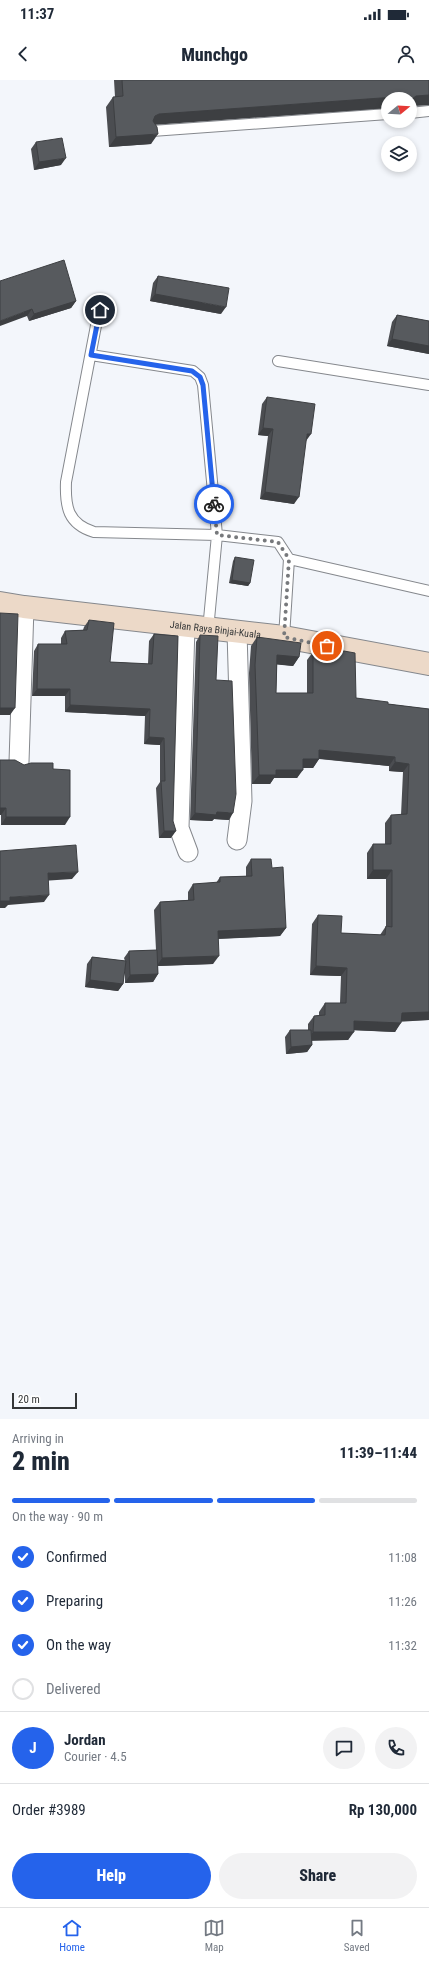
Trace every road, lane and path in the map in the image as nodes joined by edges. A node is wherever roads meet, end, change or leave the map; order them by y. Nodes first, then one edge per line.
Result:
1 (429, 111) edge
2 (417, 112) edge
3 (381, 115) edge
4 (152, 131) edge
5 (100, 310) dead end
6 (91, 355) junction
7 (278, 361) dead end
8 (429, 385) edge
9 (217, 535) junction
10 (289, 559) junction
11 (429, 590) edge
12 (0, 602) edge
13 (24, 607) junction
14 (185, 626) junction
15 (208, 630) junction
16 (237, 632) junction
17 (284, 637) junction
18 (429, 664) edge
19 (19, 762) edge
20 (237, 840) dead end
21 (188, 852) dead end

1 - 2 lane
3 - 4 lane
5 - 6 lane
6 - 9 lane
6 - 9 lane
7 - 8 lane
9 - 10 lane
9 - 15 lane
10 - 11 lane
10 - 17 lane
12 - 13 main road, Jalan Raya Binjai-Kuala
13 - 14 main road, Jalan Raya Binjai-Kuala
13 - 19 street
14 - 15 main road, Jalan Raya Binjai-Kuala
14 - 21 street
15 - 16 main road, Jalan Raya Binjai-Kuala
16 - 17 main road, Jalan Raya Binjai-Kuala
16 - 20 street
17 - 18 main road, Jalan Raya Binjai-Kuala

